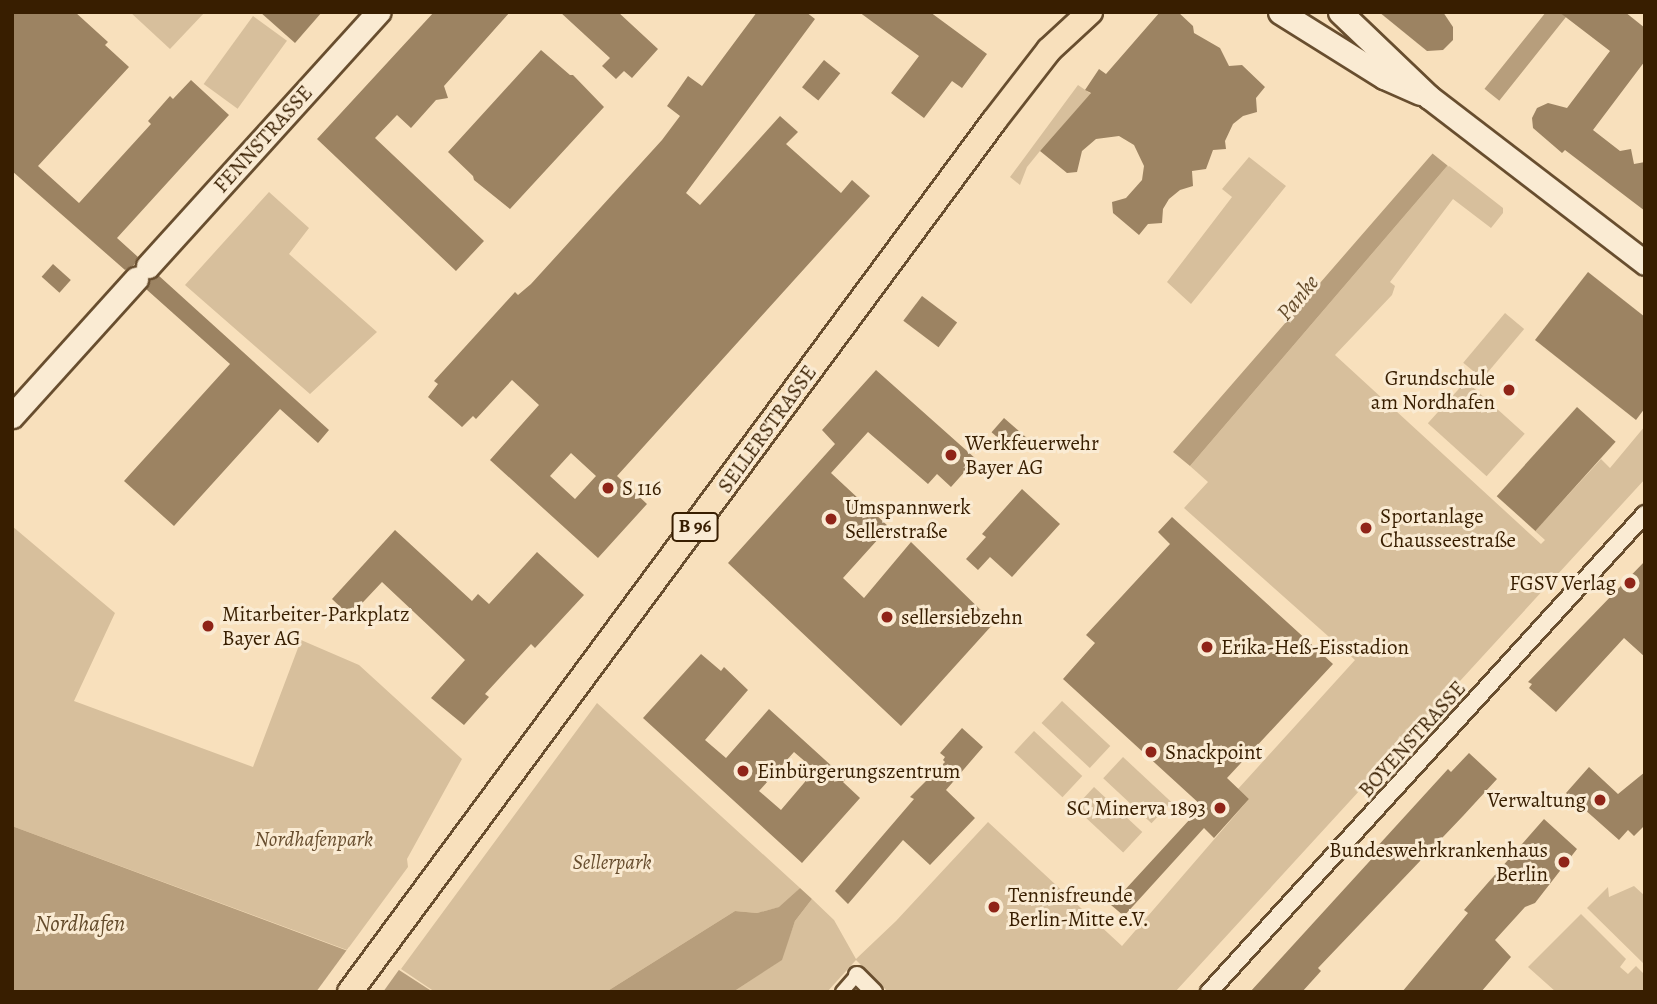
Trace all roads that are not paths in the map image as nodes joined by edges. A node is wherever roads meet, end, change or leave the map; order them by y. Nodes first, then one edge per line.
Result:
1 (378, 12) edge
2 (1068, 12) edge
3 (1090, 12) edge
4 (1280, 12) edge
5 (1340, 12) edge
6 (1049, 50) junction
7 (1429, 97) junction
8 (1645, 263) edge
9 (12, 416) edge
10 (1645, 514) edge
11 (857, 975) joint
12 (350, 992) edge
13 (842, 992) edge
14 (874, 992) edge
15 (1209, 992) edge

1 - 9 main road, FENNSTRASSE
2 - 6 main road, SELLERSTRASSE / B 96
3 - 6 main road, SELLERSTRASSE / B 96
4 - 7 main road
5 - 7 main road
6 - 12 main road, SELLERSTRASSE / B 96
7 - 8 main road
10 - 15 street, BOYENSTRASSE
11 - 13 street
11 - 14 street

